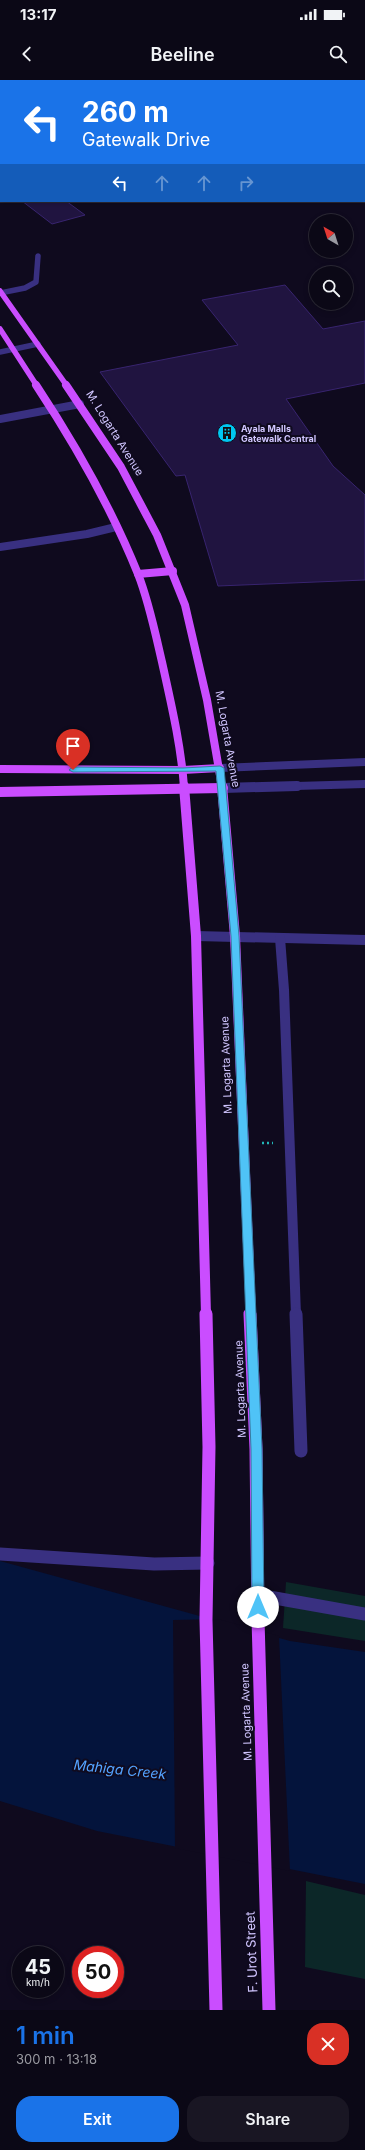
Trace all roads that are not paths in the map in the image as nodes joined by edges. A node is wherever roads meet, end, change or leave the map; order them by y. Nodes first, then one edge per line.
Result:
1 (38, 256) dead end
2 (0, 292) edge
3 (0, 329) edge
4 (38, 344) junction
5 (13, 349) junction
6 (0, 352) edge
7 (80, 404) junction
8 (52, 409) junction
9 (0, 419) edge
10 (116, 527) junction
11 (0, 547) edge
12 (172, 571) junction
13 (138, 574) junction
14 (365, 762) edge
15 (220, 768) junction
16 (0, 769) edge
17 (183, 770) junction
18 (365, 784) edge
19 (223, 788) junction
20 (185, 790) junction
21 (0, 792) edge
22 (196, 936) junction
23 (235, 936) junction
24 (280, 938) junction
25 (365, 940) edge
26 (301, 1451) dead end
27 (0, 1554) edge
28 (208, 1563) junction
29 (258, 1595) junction
30 (365, 1614) edge
31 (266, 1894) joint
32 (216, 2010) edge
33 (269, 2010) edge

1 - 2 street
2 - 4 main road, M. Logarta Avenue
3 - 5 main road
4 - 5 street
4 - 7 main road, M. Logarta Avenue
5 - 6 street
5 - 8 main road
7 - 8 street
7 - 12 main road, M. Logarta Avenue
8 - 9 street
8 - 10 main road
10 - 11 street
10 - 13 main road
12 - 13 main road
12 - 15 main road, M. Logarta Avenue
13 - 17 main road
14 - 15 street
15 - 17 main road
15 - 19 main road, M. Logarta Avenue
16 - 17 main road
17 - 20 main road
18 - 19 street
19 - 20 main road
19 - 23 main road, M. Logarta Avenue
20 - 21 main road
20 - 22 main road
22 - 23 street
22 - 28 main road
23 - 24 street
23 - 29 main road, M. Logarta Avenue
24 - 25 street
24 - 26 street
27 - 28 street
28 - 32 main road
29 - 30 street
29 - 31 main road, M. Logarta Avenue
31 - 33 main road, F. Urot Street

